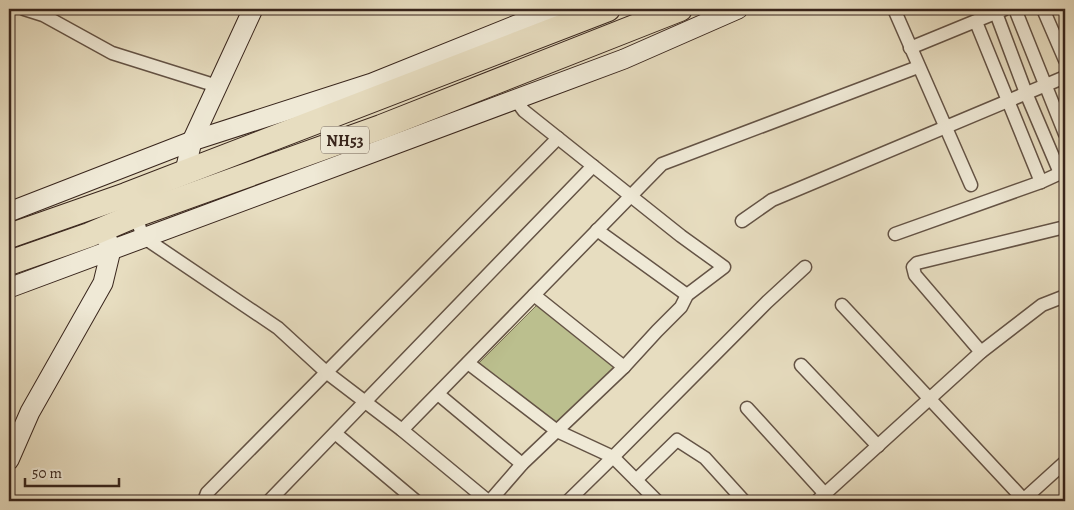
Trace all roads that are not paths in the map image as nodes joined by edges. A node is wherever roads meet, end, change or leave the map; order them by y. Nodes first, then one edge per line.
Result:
1 (24, 9) edge
2 (253, 9) edge
3 (556, 9) edge
4 (608, 9) edge
5 (680, 9) edge
6 (738, 9) edge
7 (894, 9) edge
8 (1016, 9) edge
9 (1043, 9) edge
10 (1000, 11) edge
11 (976, 22) junction
12 (910, 48) junction
13 (1065, 60) edge
14 (918, 67) junction
15 (1065, 77) edge
16 (1046, 84) junction
17 (217, 86) junction
18 (1026, 93) junction
19 (515, 99) junction
20 (1007, 101) junction
21 (945, 127) junction
22 (1065, 134) edge
23 (558, 138) junction
24 (192, 141) junction
25 (593, 166) junction
26 (185, 171) junction
27 (1063, 172) edge
28 (1041, 182) junction
29 (971, 185) dead end
30 (631, 196) junction
31 (131, 205) junction
32 (9, 212) edge
33 (742, 221) dead end
34 (1065, 226) edge
35 (598, 230) junction
36 (895, 234) dead end
37 (9, 236) edge
38 (143, 237) junction
39 (107, 240) junction
40 (9, 263) edge
41 (805, 267) dead end
42 (9, 288) edge
43 (534, 295) junction
44 (687, 296) junction
45 (1065, 296) edge
46 (842, 305) dead end
47 (981, 352) junction
48 (468, 363) junction
49 (801, 365) dead end
50 (624, 367) junction
51 (326, 372) junction
52 (438, 394) junction
53 (929, 399) junction
54 (365, 402) junction
55 (747, 408) dead end
56 (402, 430) junction
57 (557, 431) junction
58 (335, 433) junction
59 (878, 446) junction
60 (613, 457) junction
61 (9, 460) edge
62 (1065, 462) edge
63 (522, 464) junction
64 (636, 480) junction
65 (821, 498) edge
66 (204, 501) edge
67 (269, 501) edge
68 (416, 501) edge
69 (489, 501) edge
70 (568, 501) edge
71 (657, 501) edge
72 (744, 501) edge
73 (1024, 501) edge

1 - 17 street
2 - 17 main road
3 - 24 main road
4 - 26 highway, NH53
5 - 31 highway, NH53
6 - 19 main road
7 - 12 street
8 - 16 street
9 - 13 street
10 - 11 street
10 - 18 street
11 - 12 street
11 - 20 street
12 - 14 street
14 - 21 street
14 - 30 street
15 - 16 street
16 - 18 street
16 - 22 street
17 - 24 main road
18 - 20 street
18 - 27 street
19 - 23 street
19 - 38 main road
20 - 21 street
20 - 28 street
21 - 29 street
21 - 33 street
23 - 25 street
23 - 51 street
24 - 26 main road
24 - 32 main road
25 - 30 street
25 - 54 street
26 - 31 highway, NH53
27 - 28 street
28 - 36 street
30 - 35 street
30 - 44 street
31 - 37 highway, NH53
31 - 38 street
31 - 39 highway, NH53
34 - 47 street
35 - 43 street
35 - 44 street
38 - 39 main road
38 - 51 street
39 - 40 highway, NH53
39 - 42 main road
39 - 61 main road
41 - 60 street
43 - 48 street
43 - 50 street
44 - 50 street
45 - 47 street
46 - 53 street
47 - 53 street
48 - 52 street
48 - 57 street
49 - 59 street
50 - 57 street
51 - 54 street
51 - 66 street
52 - 56 street
52 - 63 street
53 - 59 street
53 - 73 street
54 - 56 street
54 - 58 street
55 - 65 street
56 - 69 street
57 - 60 street
57 - 63 street
58 - 67 street
58 - 68 street
59 - 65 street
60 - 64 street
60 - 70 street
62 - 73 street
63 - 69 street
64 - 71 street
64 - 72 street

